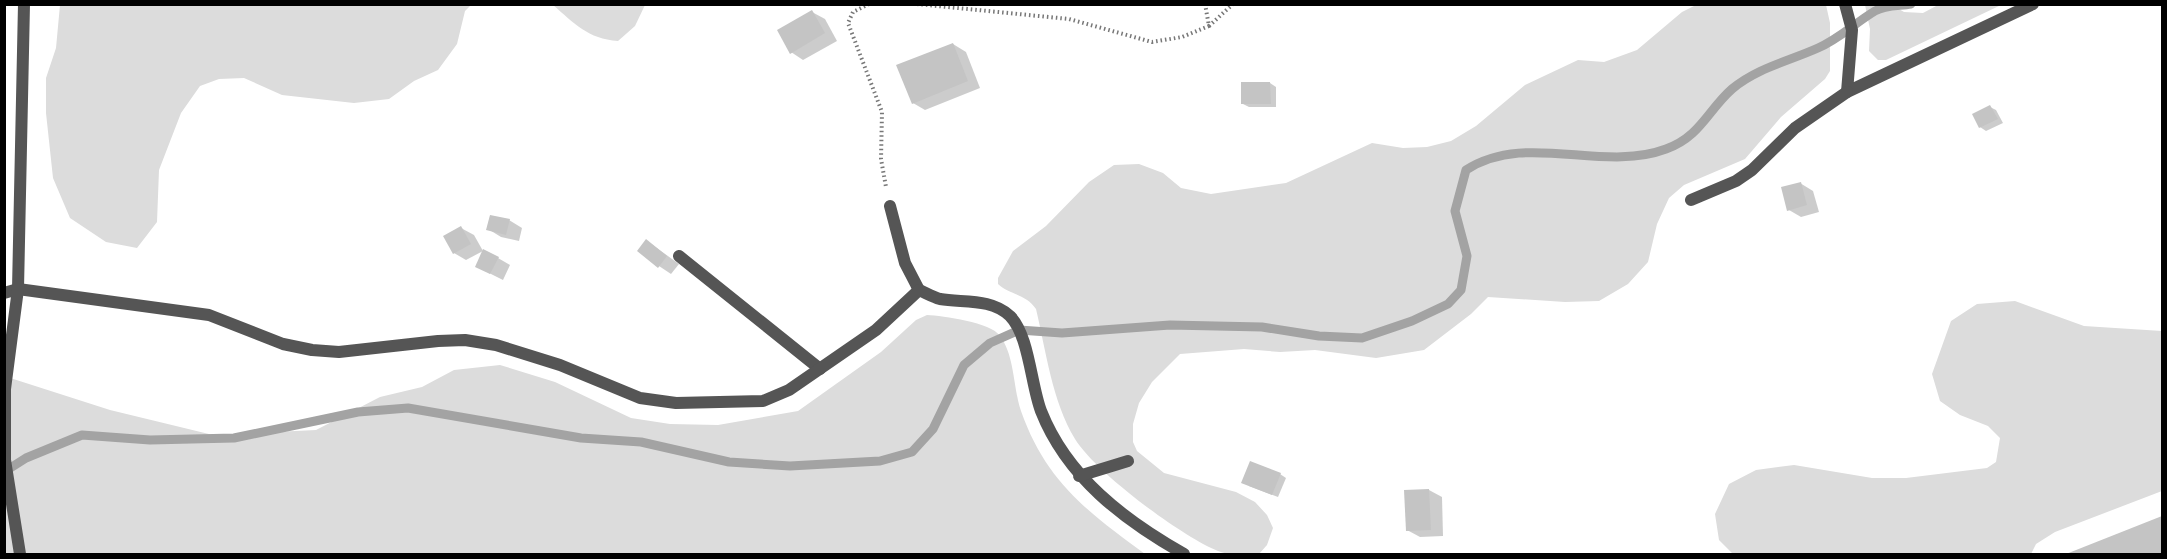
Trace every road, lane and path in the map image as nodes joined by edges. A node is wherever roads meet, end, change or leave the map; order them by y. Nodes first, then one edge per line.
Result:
1 (24, 4) edge
2 (869, 4) edge
3 (917, 4) edge
4 (1205, 4) edge
5 (1233, 4) edge
6 (1845, 4) edge
7 (2033, 4) edge
8 (1209, 26) junction
9 (1847, 92) junction
10 (1691, 200) dead end
11 (890, 206) joint
12 (679, 256) dead end
13 (18, 289) junction
14 (919, 290) junction
15 (4, 293) edge
16 (820, 369) junction
17 (5, 460) edge
18 (1128, 461) dead end
19 (1079, 476) junction
20 (20, 555) edge
21 (1184, 555) edge

1 - 13 street
2 - 11 path
3 - 8 path
4 - 8 path
5 - 8 path
6 - 9 street
7 - 9 street
9 - 10 street
11 - 14 street
12 - 16 street
13 - 15 street
13 - 16 street
13 - 17 street
14 - 16 street
14 - 19 street
17 - 20 street
18 - 19 street
19 - 21 street

